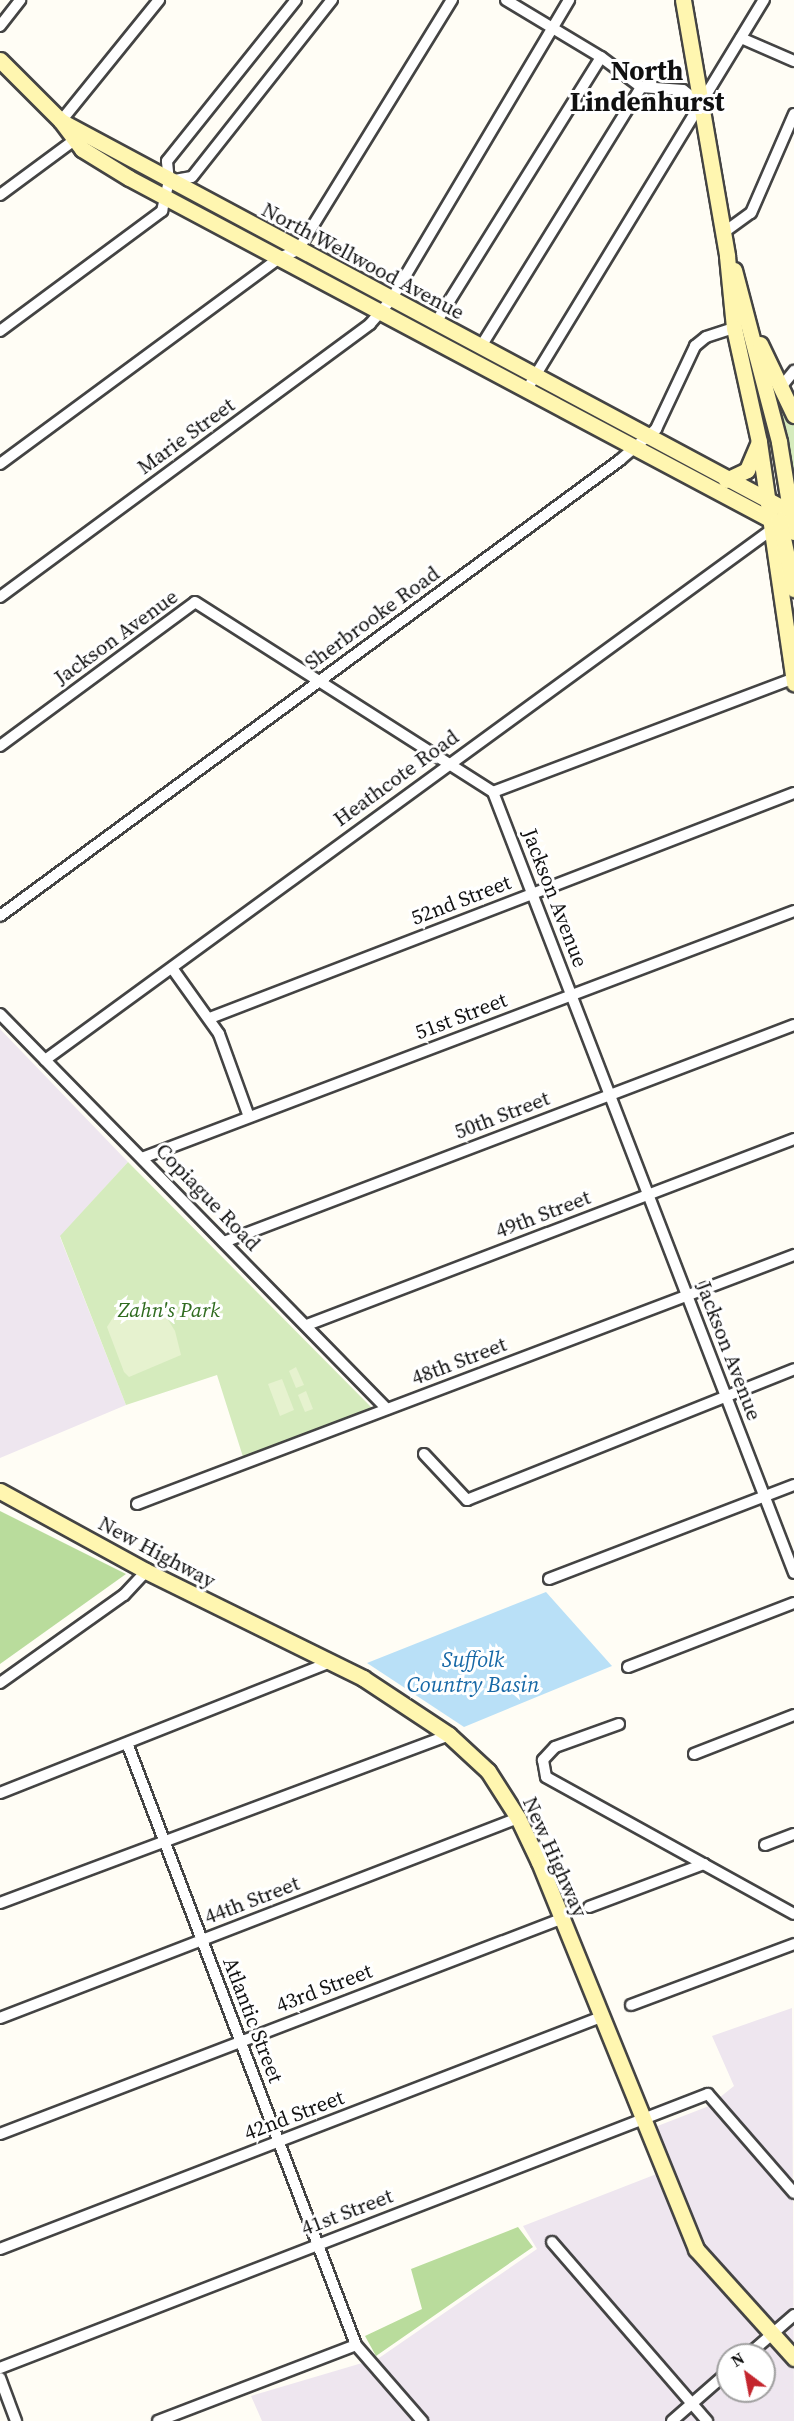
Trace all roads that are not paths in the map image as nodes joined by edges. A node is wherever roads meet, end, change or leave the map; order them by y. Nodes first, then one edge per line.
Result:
1 (21, 0) edge
2 (159, 0) edge
3 (296, 0) edge
4 (332, 0) edge
5 (452, 0) edge
6 (506, 0) edge
7 (569, 0) edge
8 (683, 0) edge
9 (764, 0) edge
10 (0, 26) edge
11 (554, 29) junction
12 (741, 38) junction
13 (601, 57) junction
14 (794, 61) edge
15 (1, 62) edge
16 (641, 87) junction
17 (701, 104) junction
18 (793, 120) edge
19 (61, 122) junction
20 (80, 136) junction
21 (169, 181) junction
22 (0, 195) edge
23 (165, 198) junction
24 (723, 232) junction
25 (298, 250) junction
26 (728, 256) junction
27 (279, 258) junction
28 (391, 300) junction
29 (380, 313) junction
30 (748, 320) junction
31 (435, 324) junction
32 (734, 328) junction
33 (0, 331) edge
34 (480, 348) junction
35 (794, 371) edge
36 (534, 377) junction
37 (781, 387) junction
38 (526, 391) junction
39 (794, 415) edge
40 (640, 442) junction
41 (759, 442) junction
42 (0, 464) edge
43 (726, 480) junction
44 (769, 502) junction
45 (786, 525) edge
46 (794, 589) edge
47 (0, 597) edge
48 (794, 678) edge
49 (319, 682) junction
50 (794, 683) edge
51 (0, 746) edge
52 (450, 763) junction
53 (493, 792) junction
54 (794, 793) edge
55 (532, 894) junction
56 (794, 911) edge
57 (0, 916) edge
58 (172, 968) junction
59 (571, 995) junction
60 (0, 1014) edge
61 (210, 1018) junction
62 (794, 1025) edge
63 (45, 1060) junction
64 (610, 1095) junction
65 (249, 1117) junction
66 (794, 1139) edge
67 (142, 1158) junction
68 (648, 1194) junction
69 (224, 1242) junction
70 (794, 1255) edge
71 (687, 1295) junction
72 (307, 1325) junction
73 (794, 1369) edge
74 (726, 1395) junction
75 (387, 1409) junction
76 (424, 1454) dead end
77 (794, 1485) edge
78 (0, 1491) edge
79 (765, 1497) junction
80 (137, 1504) dead end
81 (146, 1571) junction
82 (794, 1573) edge
83 (549, 1579) dead end
84 (794, 1603) edge
85 (329, 1662) junction
86 (628, 1666) dead end
87 (0, 1683) edge
88 (794, 1715) edge
89 (619, 1724) dead end
90 (449, 1735) junction
91 (127, 1743) junction
92 (694, 1754) dead end
93 (0, 1793) edge
94 (518, 1818) junction
95 (794, 1834) edge
96 (164, 1840) junction
97 (765, 1845) dead end
98 (704, 1864) junction
99 (0, 1903) edge
100 (589, 1907) dead end
101 (794, 1914) edge
102 (561, 1919) junction
103 (202, 1940) junction
104 (794, 1944) edge
105 (631, 2005) dead end
106 (601, 2017) junction
107 (0, 2018) edge
108 (240, 2041) junction
109 (642, 2119) junction
110 (0, 2134) edge
111 (279, 2141) junction
112 (794, 2193) edge
113 (552, 2242) dead end
114 (318, 2244) junction
115 (0, 2249) edge
116 (794, 2315) edge
117 (770, 2336) junction
118 (762, 2343) edge
119 (356, 2344) junction
120 (794, 2358) edge
121 (0, 2368) edge
122 (0, 2378) edge
123 (716, 2383) edge
124 (692, 2404) junction
125 (16, 2421) edge
126 (158, 2421) edge
127 (422, 2421) edge
128 (672, 2421) edge
129 (707, 2421) edge

1 - 10 street
2 - 19 street
3 - 21 street
4 - 21 street
5 - 25 street
6 - 11 street
7 - 11 street, Marie Street
8 - 17 main road
9 - 12 street
11 - 13 street
11 - 28 street, Marie Street
12 - 14 street
12 - 17 street
13 - 16 street
13 - 31 street
15 - 19 main road, North Wellwood Avenue
16 - 17 street
16 - 34 street
17 - 24 main road
17 - 36 street
18 - 24 street
19 - 20 main road, North Wellwood Avenue
20 - 21 main road, North Wellwood Avenue
20 - 22 street
20 - 23 main road, North Wellwood Avenue
21 - 23 street
21 - 25 main road, North Wellwood Avenue
23 - 27 main road, North Wellwood Avenue
23 - 33 street
24 - 26 main road
25 - 27 street
25 - 28 main road, North Wellwood Avenue
26 - 30 main road
26 - 32 main road
27 - 29 main road, North Wellwood Avenue
27 - 42 street
28 - 29 street, Marie Street
28 - 31 main road, North Wellwood Avenue
29 - 38 main road, North Wellwood Avenue
29 - 47 street, Marie Street
30 - 37 main road
30 - 45 main road
31 - 34 main road, North Wellwood Avenue
32 - 40 street, Sherbrooke Road
32 - 41 main road
34 - 36 main road, North Wellwood Avenue
35 - 37 street
36 - 38 street
36 - 40 main road, North Wellwood Avenue
37 - 39 main road
38 - 40 main road, North Wellwood Avenue
40 - 43 main road
40 - 45 main road
40 - 49 street, Sherbrooke Road
41 - 43 main road
41 - 44 main road
43 - 44 main road
44 - 45 main road
45 - 46 main road
45 - 48 main road
45 - 52 street, Heathcote Road
48 - 50 main road
48 - 53 street
49 - 51 street, Jackson Avenue
49 - 52 street, Jackson Avenue
49 - 57 street, Sherbrooke Road
52 - 53 street, Jackson Avenue
52 - 58 street, Heathcote Road
53 - 55 street, Jackson Avenue
54 - 55 street, 52nd Street
55 - 59 street, Jackson Avenue
55 - 61 street, 52nd Street
56 - 59 street, 51st Street
58 - 61 street
58 - 63 street, Heathcote Road
59 - 64 street, Jackson Avenue
59 - 65 street, 51st Street
60 - 63 street, Copiague Road
61 - 65 street
62 - 64 street, 50th Street
63 - 67 street, Copiague Road
64 - 68 street, Jackson Avenue
64 - 69 street, 50th Street
65 - 67 street, 51st Street
66 - 68 street, 49th Street
67 - 69 street, Copiague Road
68 - 71 street, Jackson Avenue
68 - 72 street, 49th Street
69 - 72 street, Copiague Road
70 - 71 street, 48th Street
71 - 74 street, Jackson Avenue
71 - 75 street, 48th Street
72 - 75 street, Copiague Road
73 - 74 street
74 - 76 street
74 - 79 street, Jackson Avenue
75 - 80 street, 48th Street
77 - 79 street
78 - 81 main road, New Highway
79 - 82 street, Jackson Avenue
79 - 83 street
81 - 85 main road, New Highway
81 - 87 street
84 - 86 street
85 - 90 main road, New Highway
85 - 91 street
88 - 92 street
89 - 98 street
90 - 94 main road, New Highway
90 - 96 street
91 - 93 street
91 - 96 street, Atlantic Street
94 - 102 main road, New Highway
94 - 103 street, 44th Street
95 - 97 street
96 - 99 street
96 - 103 street, Atlantic Street
98 - 100 street
98 - 101 street
102 - 106 main road, New Highway
102 - 108 street, 43rd Street
103 - 107 street, 44th Street
103 - 108 street, Atlantic Street
104 - 105 street
106 - 109 main road, New Highway
106 - 111 street, 42nd Street
108 - 110 street, 43rd Street
108 - 111 street, Atlantic Street
109 - 112 street, 41st Street
109 - 114 street, 41st Street
109 - 117 main road, New Highway
111 - 114 street, Atlantic Street
111 - 115 street, 42nd Street
113 - 124 street
114 - 119 street, Atlantic Street
114 - 121 street, 41st Street
116 - 117 street
117 - 118 street
117 - 120 main road, New Highway
119 - 126 street
119 - 127 street, Atlantic Street
122 - 125 street
123 - 124 street
124 - 128 street
124 - 129 street

